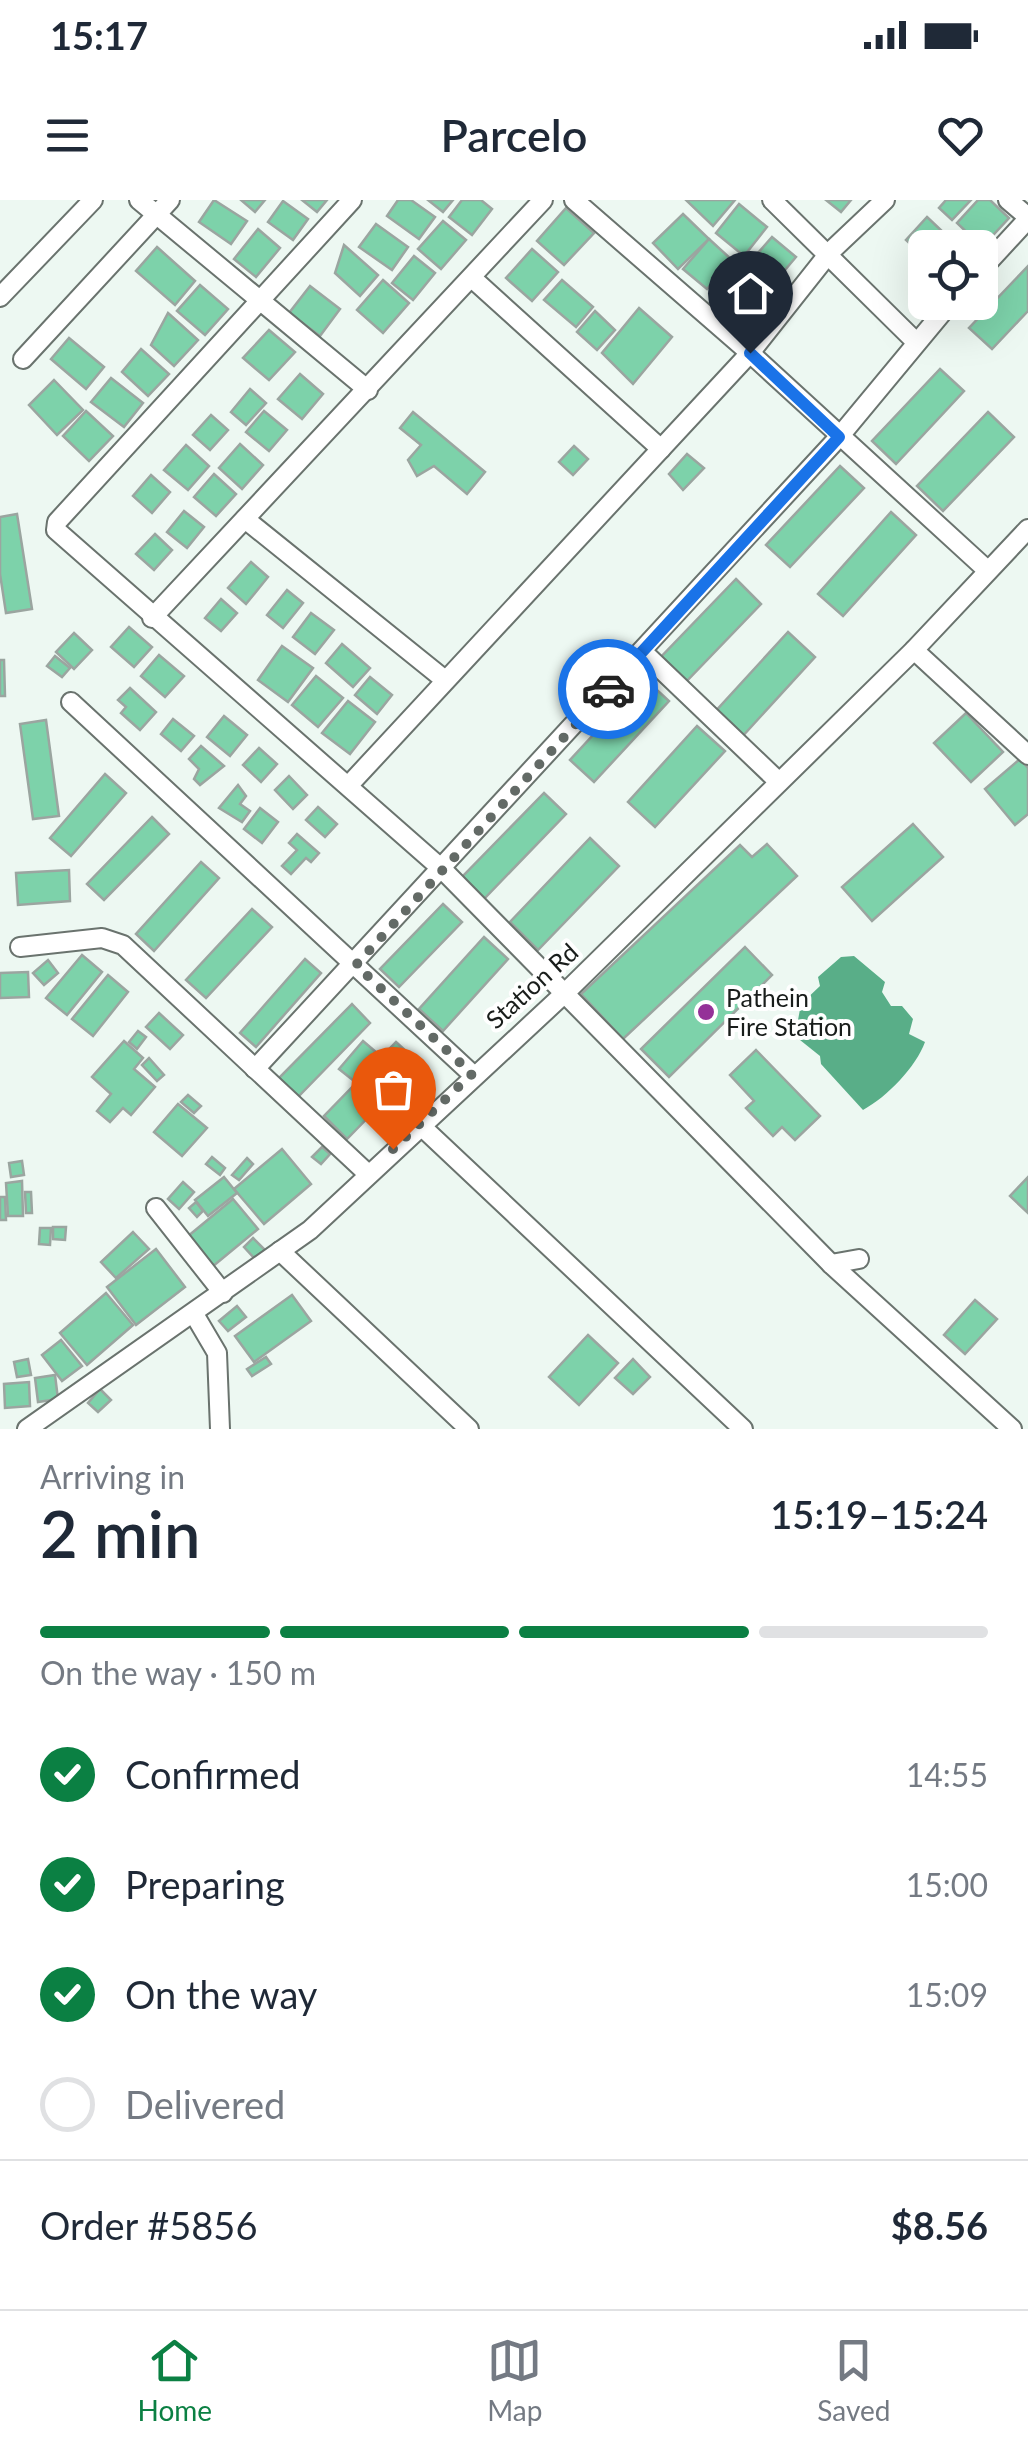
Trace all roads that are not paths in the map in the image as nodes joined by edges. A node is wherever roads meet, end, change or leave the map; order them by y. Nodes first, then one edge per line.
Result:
1 (93, 200) edge
2 (139, 200) edge
3 (170, 200) edge
4 (352, 200) edge
5 (542, 200) edge
6 (574, 200) edge
7 (772, 200) edge
8 (884, 200) edge
9 (1008, 200) edge
10 (155, 215) junction
11 (1028, 218) edge
12 (998, 251) edge
13 (830, 252) junction
14 (472, 278) junction
15 (0, 297) edge
16 (258, 300) junction
17 (934, 320) edge
18 (915, 341) junction
19 (750, 353) junction
20 (23, 359) dead end
21 (368, 390) junction
22 (839, 437) junction
23 (660, 449) junction
24 (245, 519) junction
25 (1028, 529) edge
26 (987, 570) junction
27 (152, 618) junction
28 (914, 650) junction
29 (642, 652) junction
30 (445, 680) junction
31 (71, 702) dead end
32 (1028, 755) edge
33 (779, 782) junction
34 (349, 785) junction
35 (443, 870) junction
36 (20, 947) dead end
37 (356, 965) junction
38 (566, 992) junction
39 (255, 1069) junction
40 (472, 1074) junction
41 (418, 1124) junction
42 (368, 1174) junction
43 (156, 1208) dead end
44 (280, 1252) junction
45 (859, 1259) dead end
46 (831, 1264) junction
47 (223, 1293) junction
48 (194, 1314) junction
49 (27, 1429) edge
50 (220, 1429) edge
51 (469, 1429) edge
52 (743, 1429) edge
53 (1012, 1429) edge

1 - 15 street
2 - 10 street
3 - 10 street
4 - 16 street
5 - 14 street
6 - 19 street
7 - 13 street
8 - 13 street
9 - 11 street
10 - 16 street
10 - 20 street
11 - 12 street
13 - 18 street
13 - 19 street
14 - 21 street
14 - 23 street
16 - 21 street
16 - 27 street
17 - 18 street
18 - 22 street
19 - 22 street
19 - 23 street
21 - 24 street
22 - 26 street
22 - 29 street
23 - 30 street
24 - 27 street
24 - 30 street
25 - 26 street, Station Rd
26 - 28 street, Station Rd
27 - 34 street
28 - 32 street
28 - 33 street, Station Rd
29 - 33 street
29 - 35 street
30 - 34 street
31 - 37 street
33 - 38 street, Station Rd
34 - 35 street
35 - 37 street
35 - 38 street
36 - 39 street
37 - 39 street
37 - 40 street
38 - 40 street, Station Rd
38 - 46 street
39 - 42 street
40 - 41 street, Station Rd
41 - 42 street, Station Rd
41 - 52 street
42 - 44 street, Station Rd
43 - 47 street
44 - 47 street, Station Rd
44 - 51 street
45 - 46 street
46 - 53 street
47 - 48 street, Station Rd
48 - 49 street, Station Rd
48 - 50 street

